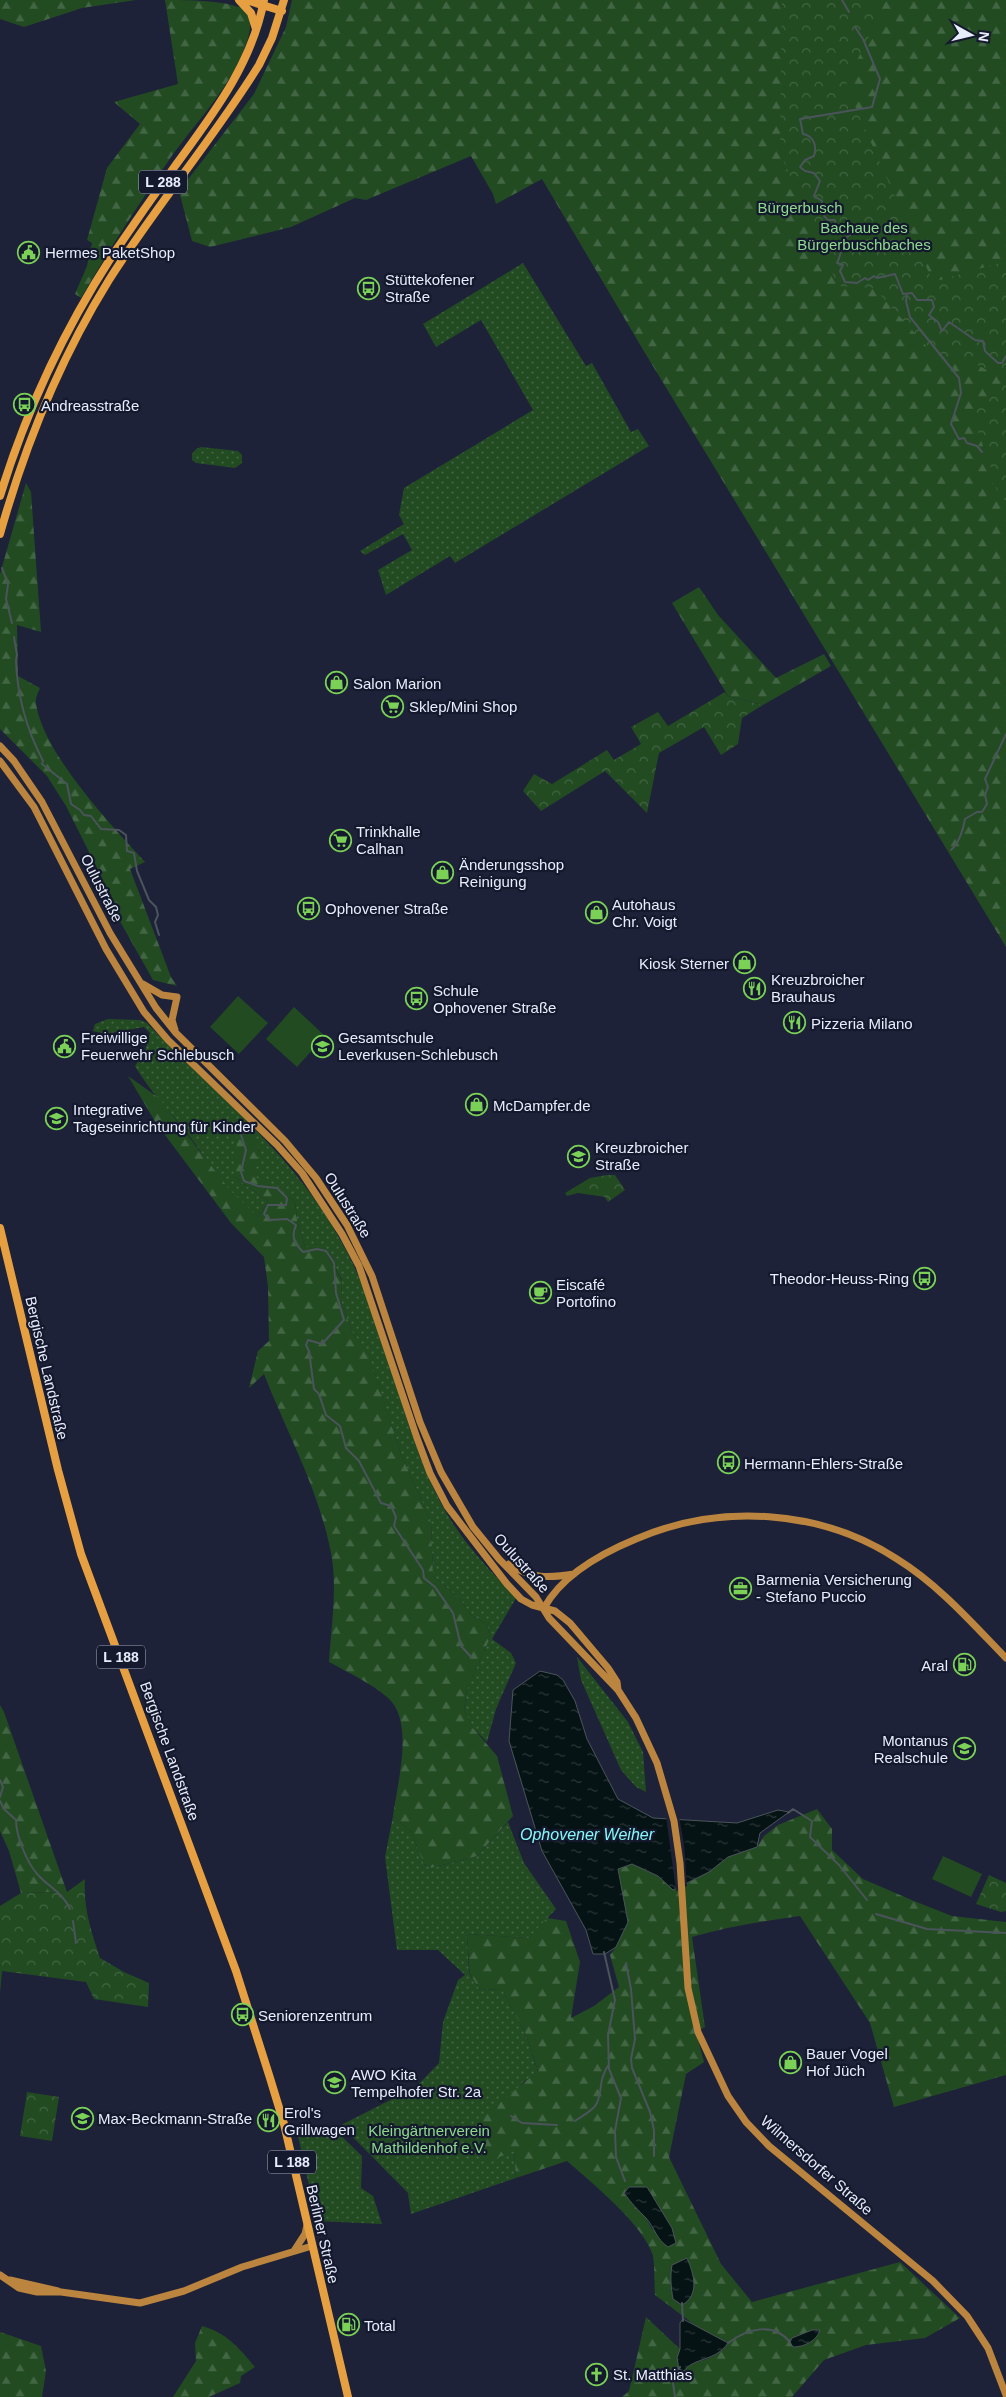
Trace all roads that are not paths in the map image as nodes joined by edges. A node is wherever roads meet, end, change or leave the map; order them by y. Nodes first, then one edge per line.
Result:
1 (239, 0) edge
2 (246, 0) edge
3 (284, 0) edge
4 (265, 2) edge
5 (282, 11) junction
6 (256, 31) junction
7 (0, 496) edge
8 (0, 534) edge
9 (0, 746) edge
10 (0, 761) edge
11 (138, 981) junction
12 (176, 1033) junction
13 (0, 1228) edge
14 (467, 1517) junction
15 (575, 1574) junction
16 (544, 1608) junction
17 (1006, 1658) edge
18 (618, 1690) junction
19 (270, 2078) joint
20 (307, 2224) junction
21 (312, 2246) junction
22 (294, 2251) junction
23 (3, 2277) edge
24 (1006, 2394) edge
25 (348, 2397) edge

1 - 6 main road
2 - 4 main road
3 - 5 main road, L 288
4 - 5 main road
4 - 6 main road, L 288
5 - 8 main road, L 288
6 - 7 main road, L 288
9 - 11 main road, Oulustraße
10 - 16 main road, Oulustraße
11 - 12 main road, Oulustraße
11 - 12 main road
12 - 14 main road, Oulustraße
13 - 19 main road, Bergische Landstraße / L 188
14 - 15 main road
14 - 16 main road, Oulustraße
15 - 16 main road
15 - 17 main road
16 - 18 main road, Wilmersdorfer Straße
16 - 18 main road, Wilmersdorfer Straße
18 - 24 main road, Wilmersdorfer Straße
19 - 20 main road, Berliner Straße / L 188
20 - 21 main road, Berliner Straße / L 188
20 - 22 main road
21 - 22 main road
21 - 25 main road, Berliner Straße / L 188
22 - 23 main road

